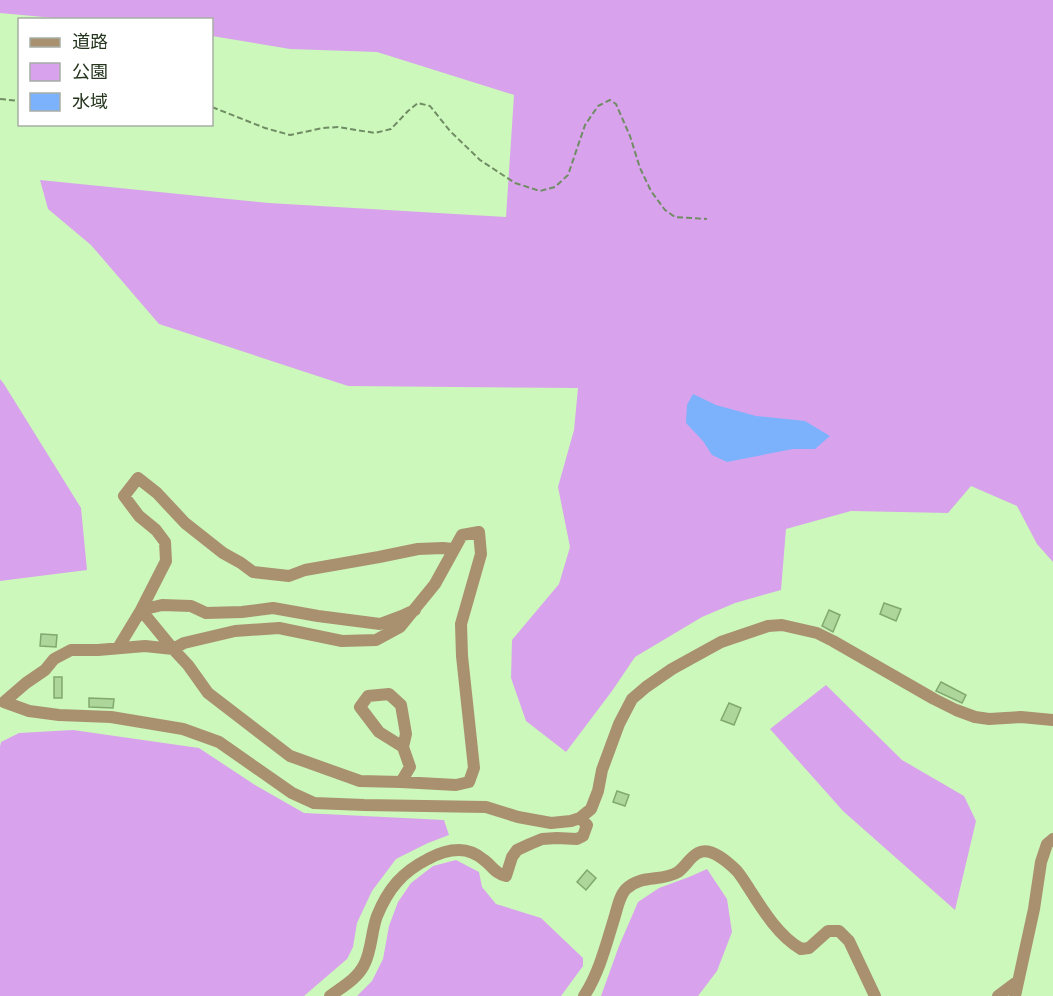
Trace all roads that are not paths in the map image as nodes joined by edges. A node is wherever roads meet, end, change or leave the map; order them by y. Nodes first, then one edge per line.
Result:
1 (453, 549) junction
2 (415, 609) junction
3 (141, 610) junction
4 (118, 648) junction
5 (173, 649) junction
6 (1, 705) edge
7 (1053, 720) edge
8 (403, 747) junction
9 (401, 782) junction
10 (580, 818) junction
11 (1053, 839) edge
12 (1018, 981) junction
13 (330, 996) edge
14 (584, 996) edge
15 (875, 996) edge
16 (998, 996) edge
17 (1015, 996) edge

1 - 2 street
1 - 3 street
1 - 9 street
2 - 3 street
2 - 5 street
3 - 4 street
3 - 5 street
4 - 5 street
4 - 6 street
5 - 9 street
6 - 10 street
7 - 10 street
8 - 8 street
8 - 9 street
10 - 13 street
11 - 12 street
12 - 16 street
12 - 17 street
14 - 15 street

